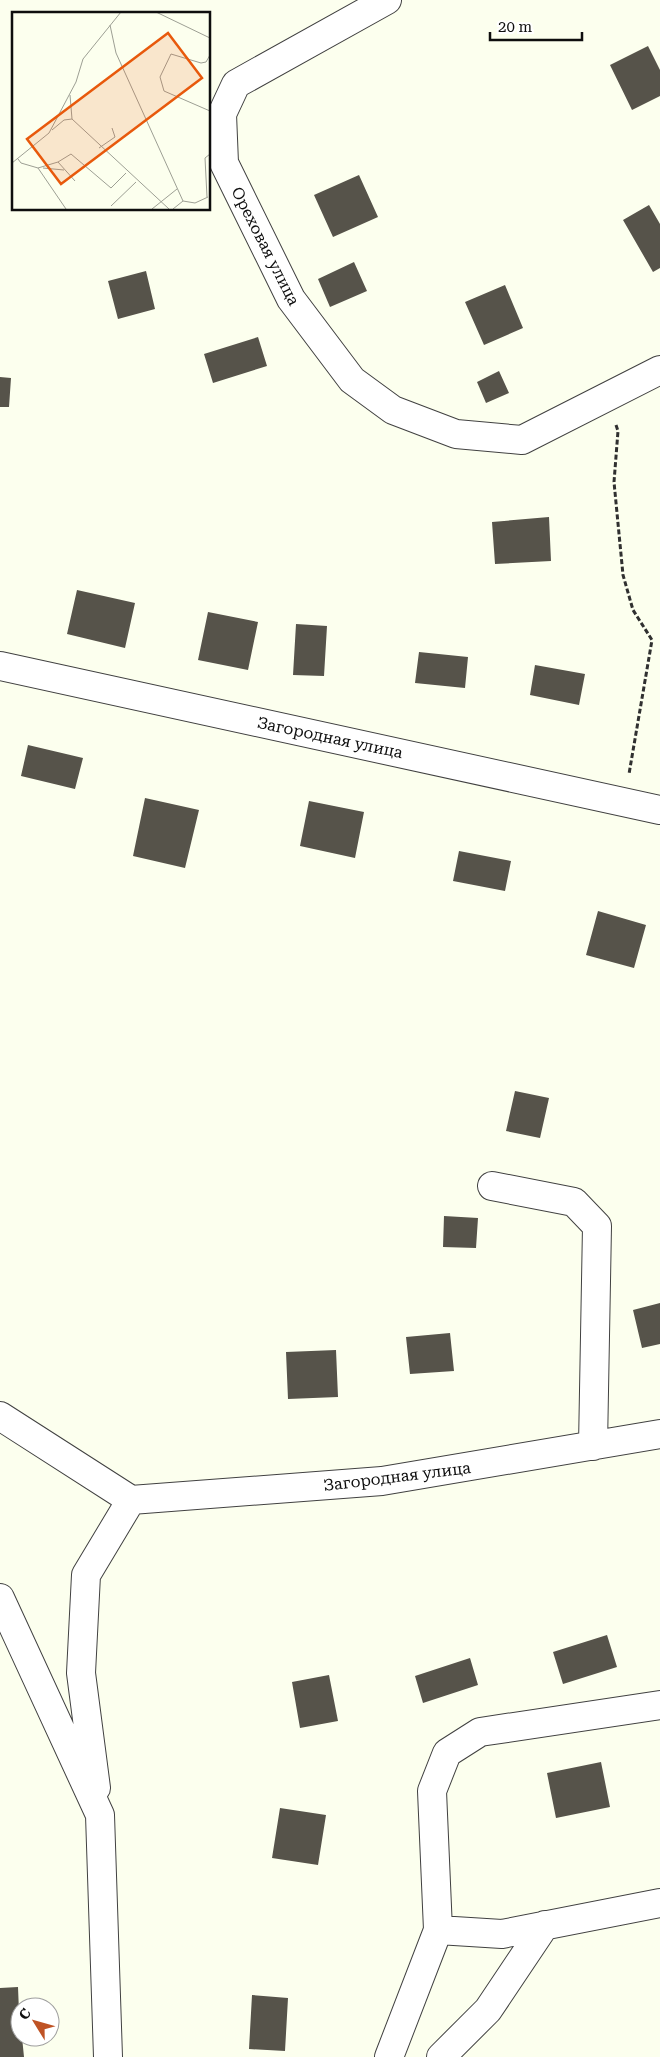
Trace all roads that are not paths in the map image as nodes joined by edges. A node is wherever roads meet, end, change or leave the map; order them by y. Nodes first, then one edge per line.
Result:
1 (387, 0) edge
2 (660, 370) edge
3 (0, 666) edge
4 (660, 810) edge
5 (492, 1186) dead end
6 (0, 1416) edge
7 (660, 1434) edge
8 (593, 1446) junction
9 (131, 1500) junction
10 (0, 1598) edge
11 (660, 1705) edge
12 (100, 1815) junction
13 (660, 1903) edge
14 (545, 1925) junction
15 (438, 1930) junction
16 (108, 2057) edge
17 (389, 2057) edge
18 (441, 2057) edge

1 - 2 street, Ореховая улица
3 - 4 street, Загородная улица
5 - 8 street
6 - 9 street
7 - 8 street, Загородная улица
8 - 9 street, Загородная улица
9 - 12 street
10 - 12 street
11 - 15 street
12 - 16 street
13 - 14 street
14 - 15 street
14 - 18 street
15 - 17 street

